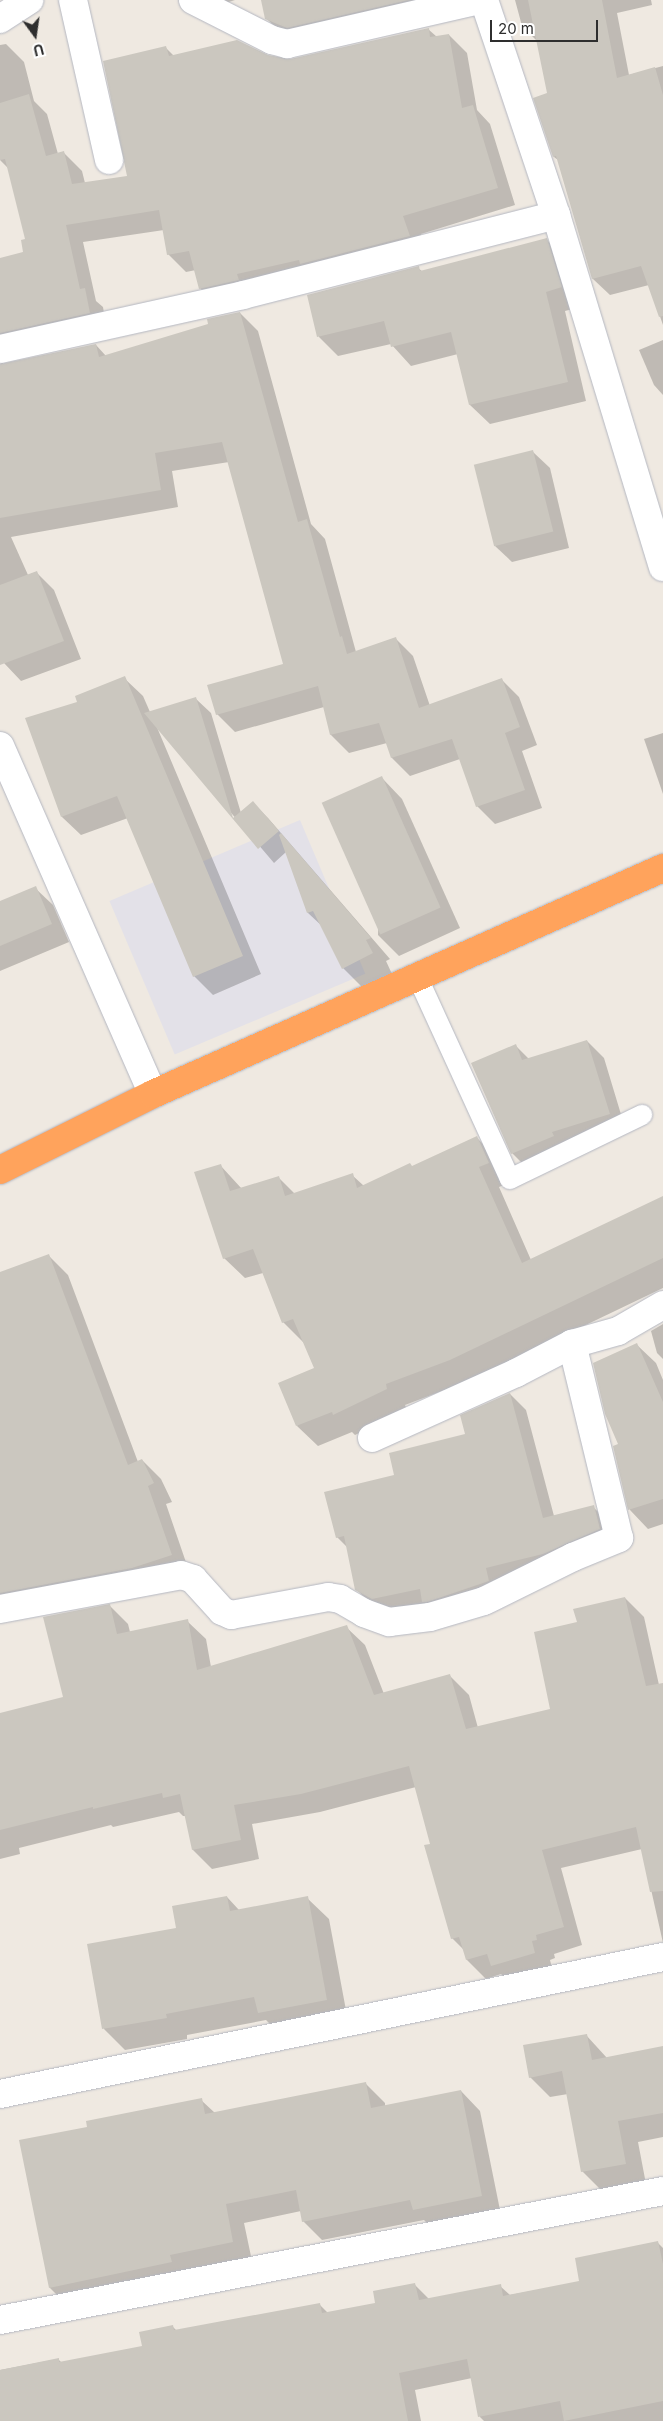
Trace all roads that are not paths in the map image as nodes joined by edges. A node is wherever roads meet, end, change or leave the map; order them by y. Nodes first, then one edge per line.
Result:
1 (29, 0) edge
2 (73, 0) edge
3 (193, 0) edge
4 (479, 0) edge
5 (484, 0) edge
6 (0, 19) edge
7 (108, 160) dead end
8 (556, 215) junction
9 (0, 349) edge
10 (663, 567) edge
11 (0, 746) edge
12 (663, 868) edge
13 (417, 976) junction
14 (153, 1094) junction
15 (642, 1115) dead end
16 (0, 1170) edge
17 (663, 1305) edge
18 (572, 1344) junction
19 (372, 1438) dead end
20 (0, 1609) edge
21 (663, 1957) edge
22 (0, 2094) edge
23 (663, 2191) edge
24 (0, 2320) edge

1 - 6 street
2 - 7 street
3 - 4 street
5 - 8 street
8 - 9 street
8 - 10 street
11 - 14 street
12 - 13 highway
13 - 14 highway
13 - 15 lane
14 - 16 highway
17 - 18 street
18 - 19 street
18 - 20 street
21 - 22 street
23 - 24 street

